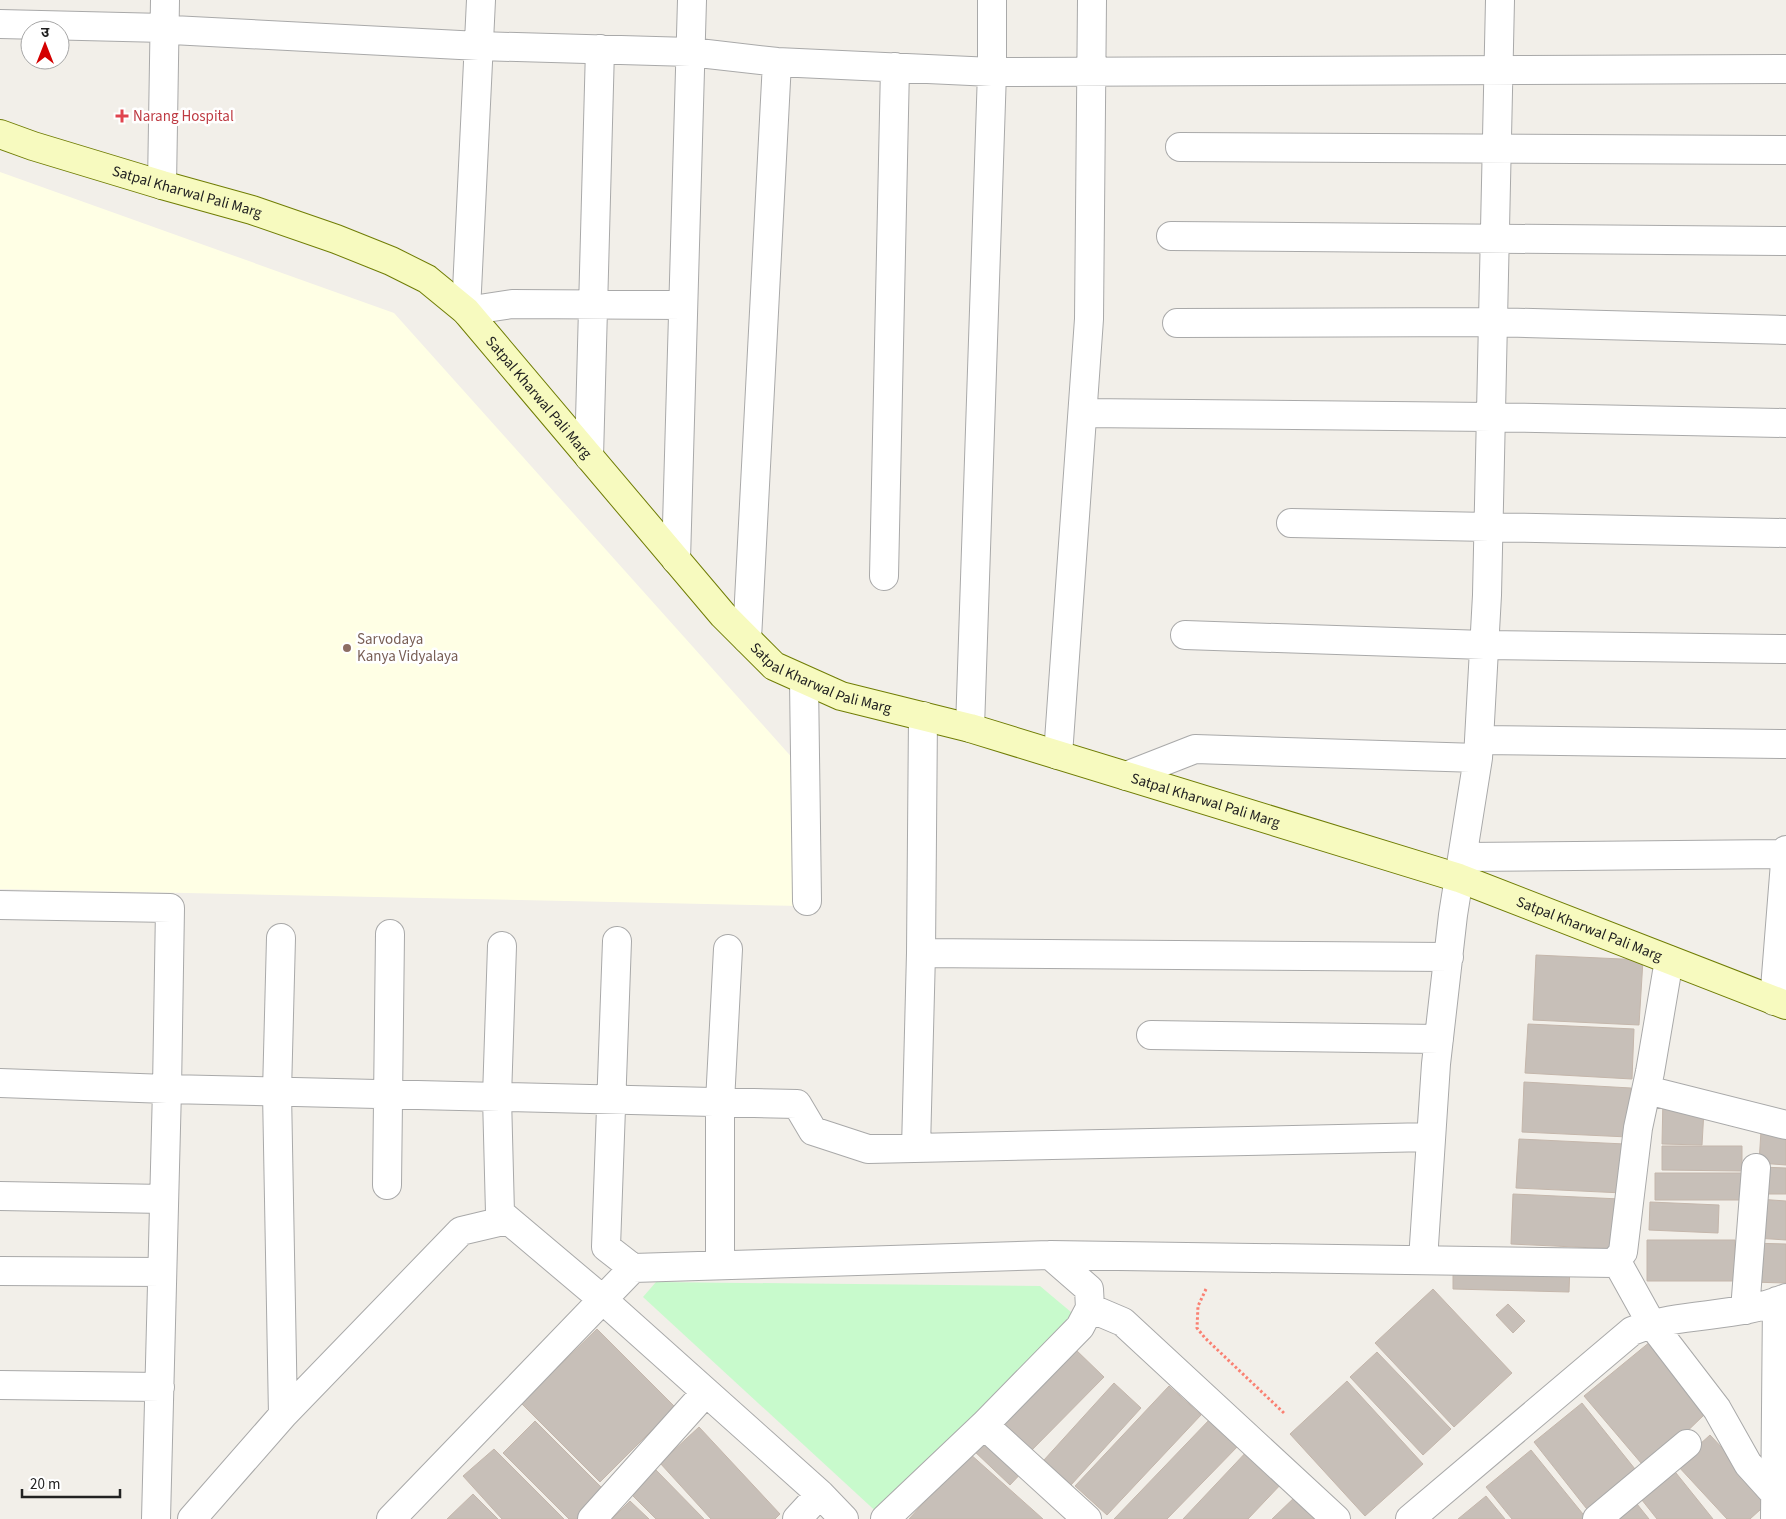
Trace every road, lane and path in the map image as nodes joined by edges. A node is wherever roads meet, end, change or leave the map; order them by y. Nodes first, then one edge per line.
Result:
1 (165, 0) edge
2 (480, 0) edge
3 (692, 0) edge
4 (992, 0) edge
5 (1092, 0) edge
6 (1500, 0) edge
7 (0, 24) edge
8 (164, 28) junction
9 (479, 46) junction
10 (600, 49) junction
11 (690, 52) junction
12 (777, 62) junction
13 (895, 68) junction
14 (1786, 69) edge
15 (1498, 70) junction
16 (992, 72) junction
17 (1092, 72) junction
18 (0, 134) edge
19 (1180, 147) dead end
20 (1497, 148) junction
21 (1786, 150) edge
22 (162, 185) junction
23 (1170, 236) dead end
24 (1494, 238) junction
25 (1786, 241) edge
26 (593, 305) junction
27 (683, 305) junction
28 (466, 311) junction
29 (1492, 322) junction
30 (1177, 323) dead end
31 (1786, 330) edge
32 (1083, 413) junction
33 (1490, 416) junction
34 (1786, 423) edge
35 (589, 457) junction
36 (1291, 523) dead end
37 (1488, 527) junction
38 (1786, 533) edge
39 (676, 560) junction
40 (884, 576) dead end
41 (1185, 635) dead end
42 (747, 639) junction
43 (1484, 644) junction
44 (1786, 649) edge
45 (804, 681) junction
46 (923, 716) junction
47 (970, 728) junction
48 (1786, 744) edge
49 (1478, 749) junction
50 (1058, 755) junction
51 (1126, 776) junction
52 (1786, 850) edge
53 (1786, 854) edge
54 (1461, 868) junction
55 (807, 901) dead end
56 (0, 904) edge
57 (390, 934) dead end
58 (281, 938) dead end
59 (617, 942) dead end
60 (502, 946) dead end
61 (728, 948) dead end
62 (921, 953) junction
63 (1449, 957) junction
64 (1669, 960) junction
65 (1780, 1003) edge
66 (1151, 1035) dead end
67 (1439, 1039) junction
68 (0, 1083) edge
69 (167, 1089) junction
70 (1646, 1090) junction
71 (277, 1092) junction
72 (388, 1094) junction
73 (497, 1097) junction
74 (612, 1100) junction
75 (720, 1102) junction
76 (1786, 1125) edge
77 (1430, 1138) junction
78 (916, 1148) junction
79 (1756, 1168) dead end
80 (387, 1185) dead end
81 (0, 1196) edge
82 (164, 1199) junction
83 (507, 1220) junction
84 (1050, 1255) junction
85 (1423, 1260) junction
86 (1616, 1260) junction
87 (720, 1265) junction
88 (633, 1268) junction
89 (0, 1271) edge
90 (162, 1272) junction
91 (1206, 1288) dead end
92 (602, 1299) junction
93 (1782, 1299) edge
94 (1090, 1308) junction
95 (1745, 1310) junction
96 (1651, 1323) junction
97 (0, 1385) edge
98 (160, 1387) junction
99 (706, 1392) junction
100 (1286, 1414) dead end
101 (283, 1415) junction
102 (984, 1425) junction
103 (1781, 1427) edge
104 (1687, 1444) dead end
105 (820, 1494) junction
106 (1776, 1507) edge
107 (156, 1519) edge
108 (192, 1519) edge
109 (391, 1519) edge
110 (592, 1519) edge
111 (797, 1519) edge
112 (844, 1519) edge
113 (885, 1519) edge
114 (1087, 1519) edge
115 (1336, 1519) edge
116 (1410, 1519) edge
117 (1597, 1519) edge

1 - 8 street
2 - 9 street
3 - 11 street
4 - 16 street
5 - 17 street
6 - 15 street
7 - 8 street
8 - 9 street
8 - 22 street
9 - 10 street
9 - 28 street
10 - 11 street
10 - 26 street
11 - 12 street
11 - 27 street
12 - 13 street
12 - 42 street
13 - 16 street
13 - 40 street
14 - 15 street
15 - 17 street
15 - 20 street
16 - 17 street
16 - 47 street
17 - 32 street
18 - 22 street, Satpal Kharwal Pali Marg
19 - 20 street
20 - 21 street
20 - 24 street
22 - 28 street, Satpal Kharwal Pali Marg
23 - 24 street
24 - 25 street
24 - 29 street
26 - 27 street
26 - 28 street
26 - 35 street
27 - 39 street
28 - 35 street, Satpal Kharwal Pali Marg
29 - 30 street
29 - 31 street
29 - 33 street
32 - 33 street
32 - 50 street
33 - 34 street
33 - 37 street
35 - 39 street, Satpal Kharwal Pali Marg
36 - 37 street
37 - 38 street
37 - 43 street
39 - 42 street, Satpal Kharwal Pali Marg
41 - 43 street
42 - 45 street, Satpal Kharwal Pali Marg
43 - 44 street
43 - 49 street
45 - 46 street, Satpal Kharwal Pali Marg
45 - 55 street
46 - 47 street, Satpal Kharwal Pali Marg
46 - 62 street
47 - 50 street, Satpal Kharwal Pali Marg
48 - 49 street
49 - 51 street
49 - 54 street
50 - 51 street, Satpal Kharwal Pali Marg
51 - 54 street, Satpal Kharwal Pali Marg
52 - 53 street
53 - 54 street
53 - 65 street
54 - 63 street
54 - 64 street, Satpal Kharwal Pali Marg
56 - 69 street
57 - 72 street
58 - 71 street
59 - 74 street
60 - 73 street
61 - 75 street
62 - 63 street
62 - 78 street
63 - 67 street
64 - 65 street, Satpal Kharwal Pali Marg
64 - 70 street
66 - 67 street
67 - 77 street
68 - 69 street
69 - 71 street
69 - 82 street
70 - 76 street
70 - 86 street
71 - 72 street
71 - 101 street
72 - 73 street
72 - 80 street
73 - 74 street
73 - 83 street
74 - 75 street
74 - 88 street
75 - 78 street
75 - 87 street
77 - 78 street
77 - 85 street
79 - 95 street
81 - 82 street
82 - 90 street
83 - 92 street
83 - 101 street
84 - 85 street
84 - 87 street
84 - 94 street
85 - 86 street
86 - 96 street
87 - 88 street
88 - 92 street
89 - 90 street
90 - 98 street
91 - 100 path
92 - 99 street
92 - 109 street
93 - 95 street
93 - 103 street
94 - 102 street
94 - 115 street
95 - 96 street
96 - 106 street
96 - 116 street
97 - 98 street
98 - 107 street
99 - 105 street
99 - 110 street
101 - 108 street
102 - 113 street
102 - 114 street
103 - 106 street
104 - 117 street
105 - 111 street
105 - 112 street

